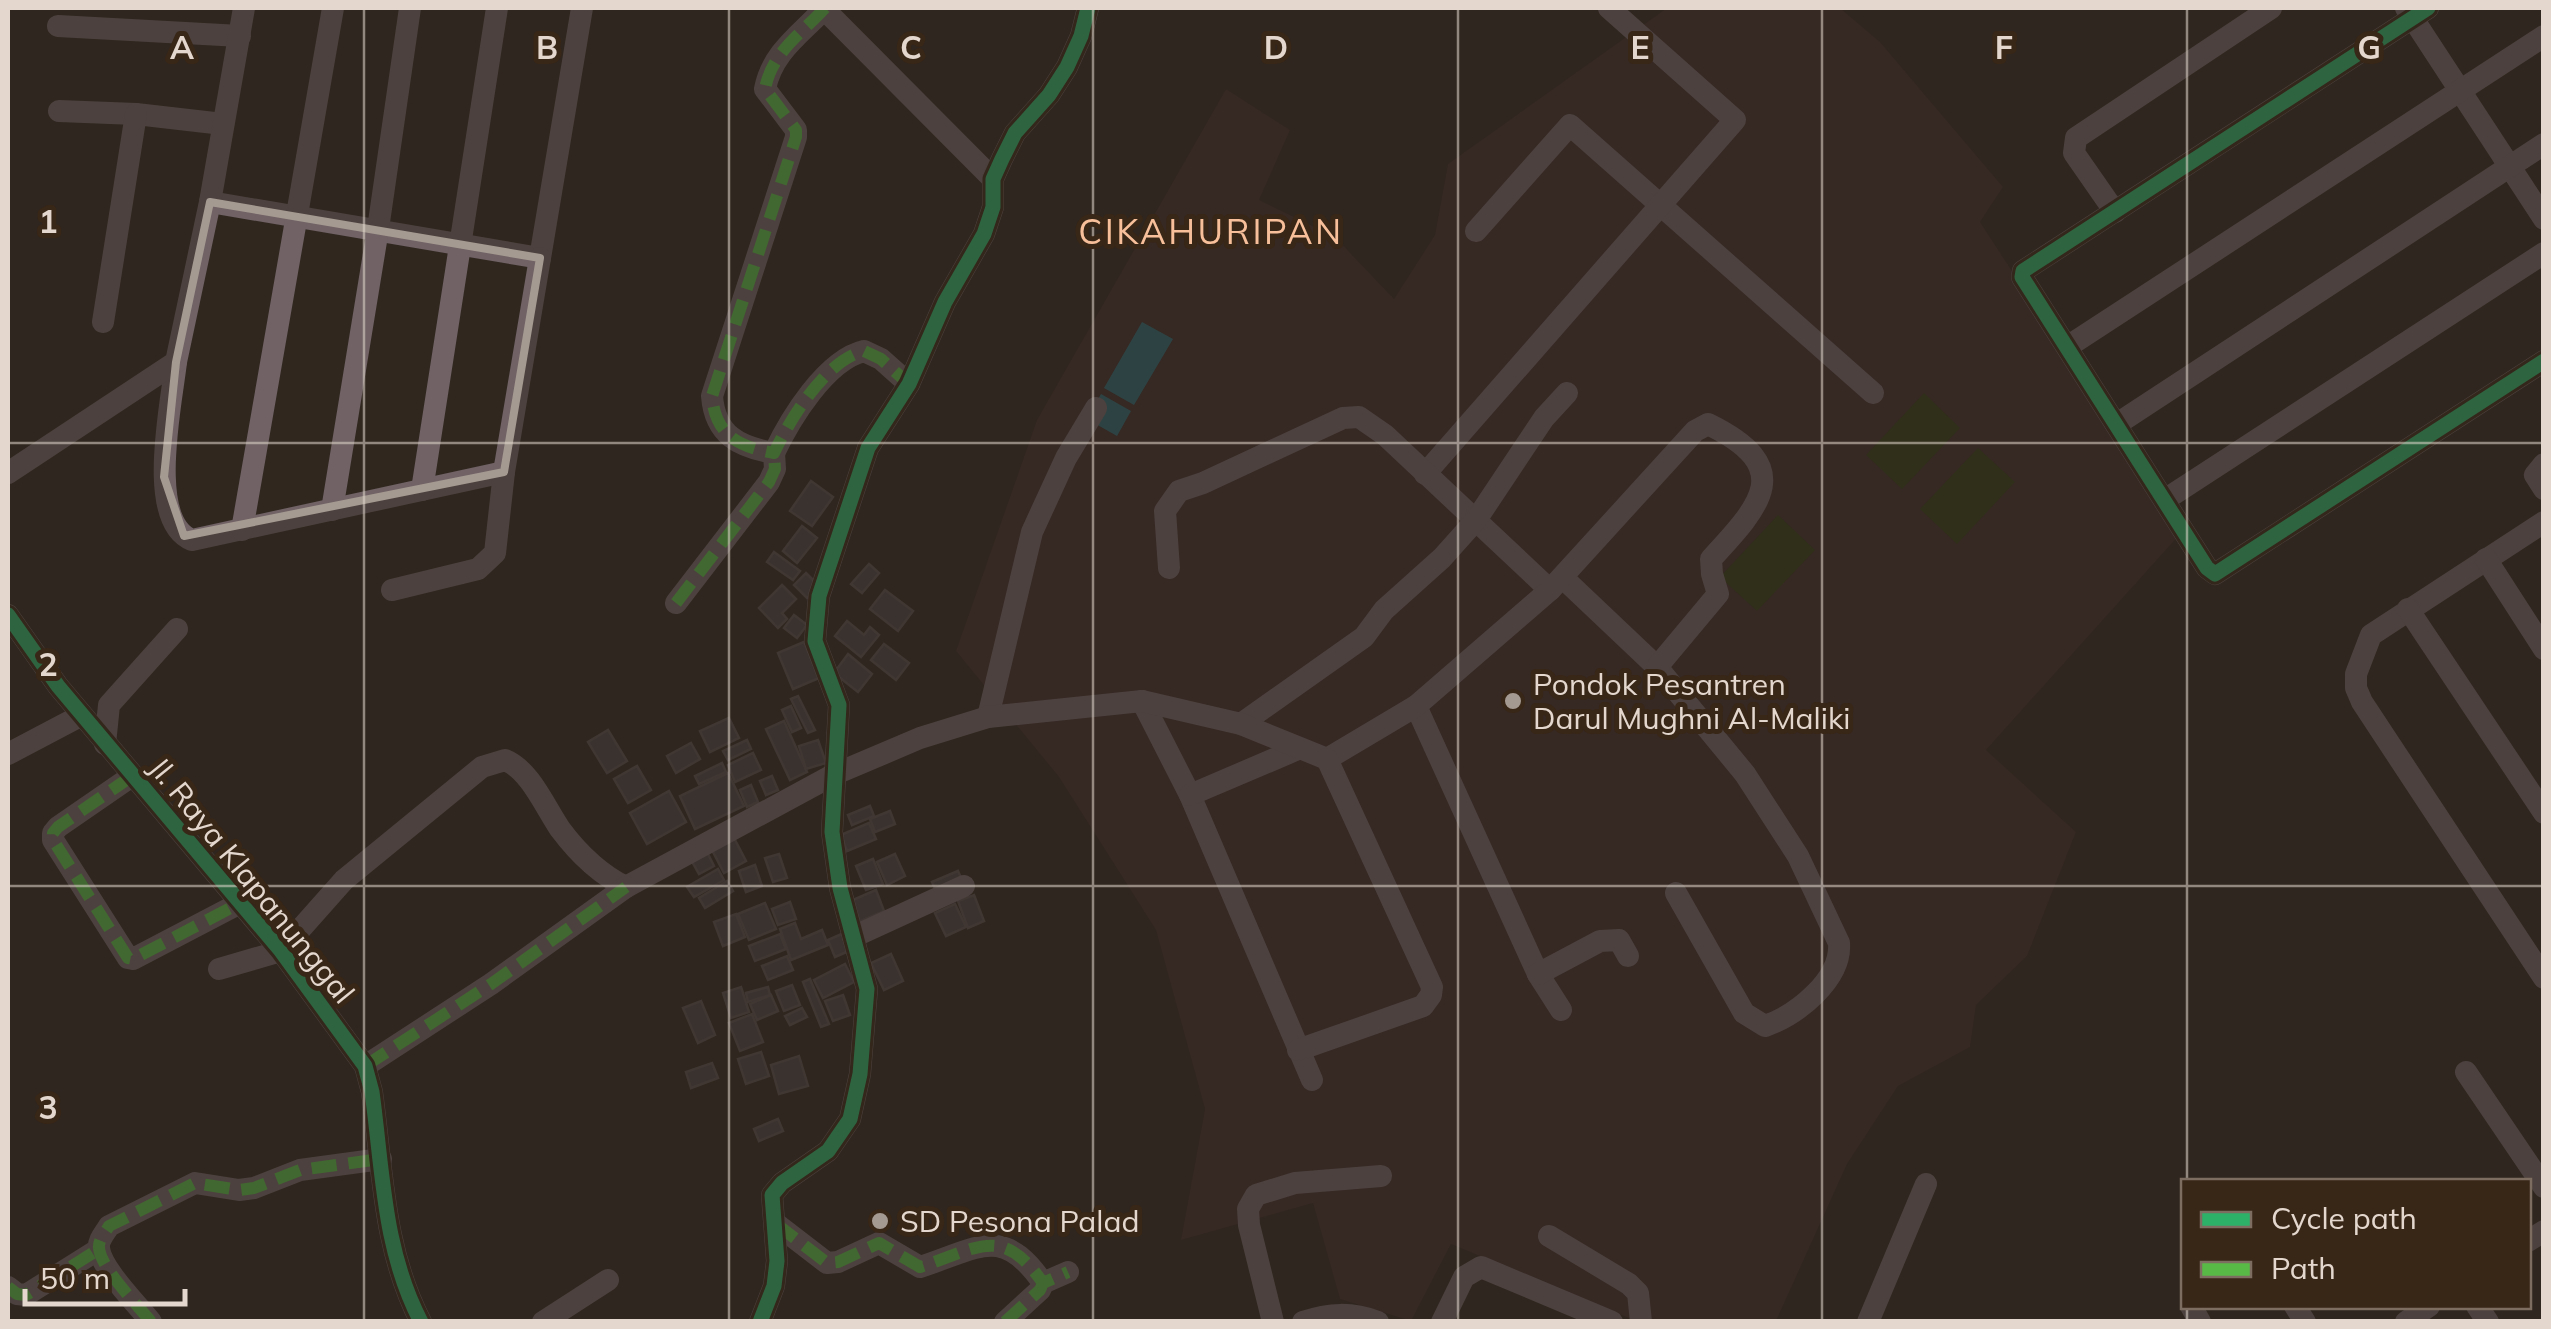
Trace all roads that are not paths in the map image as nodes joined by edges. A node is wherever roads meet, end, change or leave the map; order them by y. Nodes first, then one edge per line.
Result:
1 (244, 8) edge
2 (333, 8) edge
3 (410, 8) edge
4 (496, 8) edge
5 (582, 8) edge
6 (825, 8) edge
7 (1088, 8) edge
8 (1609, 8) edge
9 (2271, 8) edge
10 (2416, 11) edge
11 (58, 26) dead end
12 (240, 36) junction
13 (2544, 36) edge
14 (2460, 90) junction
15 (59, 111) dead end
16 (136, 114) junction
17 (223, 124) junction
18 (2544, 144) edge
19 (2509, 166) junction
20 (993, 180) junction
21 (210, 202) junction
22 (1661, 205) junction
23 (2115, 212) junction
24 (294, 216) junction
25 (2544, 219) edge
26 (378, 229) junction
27 (1476, 231) dead end
28 (462, 243) junction
29 (2544, 253) edge
30 (540, 258) junction
31 (104, 322) dead end
32 (2068, 347) junction
33 (2544, 360) edge
34 (176, 362) junction
35 (909, 384) junction
36 (1566, 393) dead end
37 (1873, 393) dead end
38 (1096, 408) dead end
39 (2117, 424) junction
40 (774, 453) junction
41 (2544, 464) edge
42 (504, 472) junction
43 (8, 473) edge
44 (1426, 474) junction
45 (422, 490) junction
46 (2544, 490) edge
47 (2166, 500) junction
48 (332, 510) junction
49 (1476, 520) junction
50 (2544, 522) edge
51 (242, 530) junction
52 (2486, 559) junction
53 (1169, 568) dead end
54 (1556, 584) junction
55 (392, 590) dead end
56 (676, 603) dead end
57 (2408, 609) junction
58 (8, 615) edge
59 (176, 629) dead end
60 (2544, 649) edge
61 (1657, 667) junction
62 (1142, 702) junction
63 (1416, 706) junction
64 (82, 715) junction
65 (988, 717) junction
66 (1242, 724) junction
67 (105, 744) junction
68 (1298, 748) junction
69 (8, 754) edge
70 (1327, 759) junction
71 (833, 774) junction
72 (132, 776) junction
73 (1190, 795) junction
74 (2544, 813) edge
75 (964, 886) dead end
76 (626, 888) junction
77 (1676, 893) dead end
78 (242, 902) junction
79 (853, 937) junction
80 (281, 951) junction
81 (1628, 956) dead end
82 (219, 969) dead end
83 (1538, 974) junction
84 (2544, 978) edge
85 (1561, 1010) dead end
86 (1298, 1050) junction
87 (365, 1066) junction
88 (2466, 1072) dead end
89 (1312, 1080) dead end
90 (381, 1159) junction
91 (1381, 1176) dead end
92 (1926, 1184) dead end
93 (2544, 1187) edge
94 (776, 1223) junction
95 (1549, 1236) dead end
96 (99, 1248) junction
97 (1068, 1272) dead end
98 (608, 1280) dead end
99 (1044, 1282) junction
100 (8, 1287) edge
101 (151, 1322) edge
102 (422, 1322) edge
103 (544, 1322) edge
104 (760, 1322) edge
105 (1005, 1322) edge
106 (1273, 1322) edge
107 (1303, 1322) edge
108 (1378, 1322) edge
109 (1442, 1322) edge
110 (1612, 1322) edge
111 (1641, 1322) edge
112 (1868, 1322) edge

1 - 12 street
2 - 24 street
3 - 26 street
4 - 28 street
5 - 30 street
6 - 20 street
6 - 40 street
7 - 20 street
8 - 22 street
9 - 23 street
10 - 14 street
10 - 23 street
11 - 12 street
12 - 17 street
13 - 14 street
14 - 19 street
14 - 32 street
15 - 16 street
16 - 17 street
16 - 31 street
17 - 21 street
18 - 19 street
19 - 25 street
19 - 39 street
20 - 35 street
21 - 24 street
21 - 34 street
22 - 27 street
22 - 37 street
22 - 44 street
23 - 32 street
24 - 26 street
24 - 51 street
26 - 28 street
26 - 48 street
28 - 30 street
28 - 45 street
29 - 47 street
30 - 42 street
32 - 39 street
33 - 47 street
34 - 43 street
34 - 51 street
35 - 40 street
35 - 71 street
36 - 49 street
38 - 65 street
39 - 47 street
40 - 56 street
41 - 46 street
42 - 45 street
42 - 55 street
44 - 49 street
44 - 53 street
45 - 48 street
48 - 51 street
49 - 54 street
49 - 66 street
50 - 52 street
52 - 57 street
52 - 60 street
54 - 61 street
54 - 61 street
54 - 63 street
57 - 74 street
57 - 84 street
58 - 64 street, Jl. Raya Klapanunggal
59 - 67 street
61 - 77 street
62 - 65 street
62 - 66 street
62 - 73 street
63 - 70 street
63 - 83 street
64 - 67 street, Jl. Raya Klapanunggal
64 - 69 street
65 - 71 street
66 - 68 street
67 - 72 street, Jl. Raya Klapanunggal
68 - 70 street
68 - 73 street
70 - 86 street
71 - 76 street
71 - 79 street
72 - 78 street, Jl. Raya Klapanunggal
72 - 78 street
73 - 86 street
75 - 79 street
76 - 80 street
76 - 87 street
78 - 80 street, Jl. Raya Klapanunggal
79 - 94 street
80 - 82 street
80 - 87 street, Jl. Raya Klapanunggal
81 - 83 street
83 - 85 street
86 - 89 street
87 - 90 street, Jl. Raya Klapanunggal
88 - 93 street
90 - 96 street
90 - 102 street, Jl. Raya Klapanunggal
91 - 106 street
92 - 112 street
94 - 99 street
94 - 104 street
95 - 111 street
96 - 100 street
96 - 101 street
97 - 99 street
98 - 103 street
99 - 105 street
107 - 108 street
109 - 110 street

